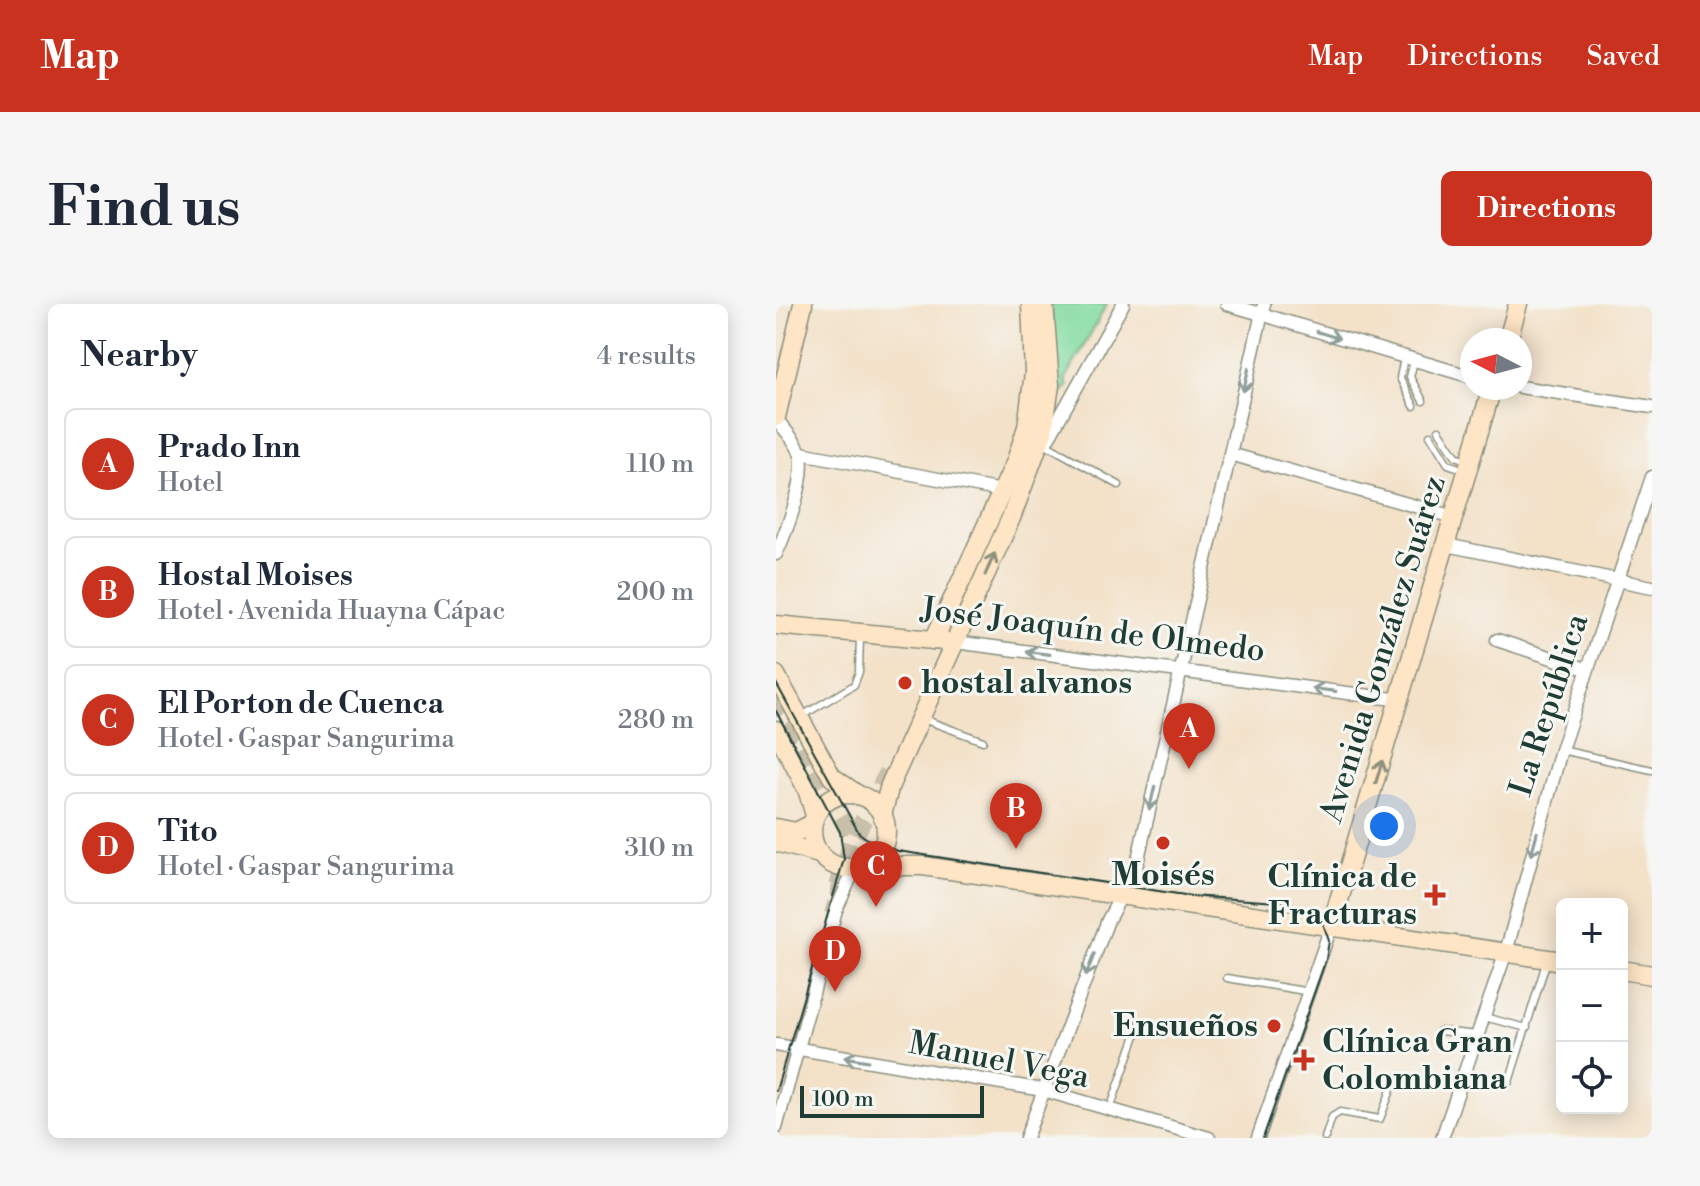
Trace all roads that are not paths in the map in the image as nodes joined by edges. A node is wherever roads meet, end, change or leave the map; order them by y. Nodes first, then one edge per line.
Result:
1 (803, 304) edge
2 (1031, 304) edge
3 (1044, 304) edge
4 (1123, 304) edge
5 (1227, 304) edge
6 (1518, 304) edge
7 (1263, 309) edge
8 (1511, 328) edge
9 (1409, 359) junction
10 (1460, 374) edge
11 (1532, 389) edge
12 (1424, 398) dead end
13 (1488, 400) edge
14 (1412, 405) dead end
15 (1652, 407) edge
16 (776, 418) edge
17 (1442, 428) dead end
18 (1430, 438) dead end
19 (1045, 444) junction
20 (801, 453) junction
21 (1230, 454) junction
22 (1469, 465) junction
23 (1652, 477) edge
24 (1026, 478) junction
25 (1119, 485) dead end
26 (1002, 491) junction
27 (1454, 517) junction
28 (1446, 545) junction
29 (776, 554) edge
30 (1616, 581) junction
31 (1652, 587) edge
32 (776, 625) edge
33 (860, 633) junction
34 (934, 640) junction
35 (1497, 640) dead end
36 (955, 642) junction
37 (1586, 669) junction
38 (1182, 671) junction
39 (776, 675) edge
40 (1401, 700) junction
41 (799, 718) junction
42 (920, 718) junction
43 (776, 730) edge
44 (983, 741) dead end
45 (1561, 750) junction
46 (1652, 770) edge
47 (858, 795) junction
48 (814, 820) junction
49 (884, 820) junction
50 (776, 828) edge
51 (776, 842) edge
52 (819, 854) junction
53 (923, 866) junction
54 (858, 867) junction
55 (1122, 894) junction
56 (1331, 927) junction
57 (1506, 952) junction
58 (1554, 960) edge
59 (1628, 971) edge
60 (1652, 975) edge
61 (1227, 978) dead end
62 (1311, 992) junction
63 (1483, 1017) junction
64 (1141, 1021) dead end
65 (1527, 1028) junction
66 (1440, 1031) dead end
67 (1477, 1035) junction
68 (776, 1045) edge
69 (799, 1050) junction
70 (1396, 1077) dead end
71 (1462, 1078) junction
72 (1043, 1090) junction
73 (1110, 1109) junction
74 (776, 1128) edge
75 (1026, 1138) edge
76 (1209, 1138) edge
77 (1258, 1138) edge
78 (1325, 1138) edge
79 (1442, 1138) edge

1 - 16 main road
2 - 26 main road
3 - 24 main road
4 - 19 street
5 - 7 street
6 - 8 main road
7 -> 9 street
7 -> 21 street
9 - 10 street
9 - 12 lane
9 - 14 lane
11 - 15 street
13 - 22 main road, Avenida González Suárez
16 - 20 street
17 - 22 lane
18 - 22 lane
19 - 24 street
19 - 25 lane
20 - 26 street
20 - 29 street
21 - 27 street
21 - 38 street
22 - 27 main road, Avenida González Suárez
23 - 30 street, La República
36 -> 24 main road
26 - 34 main road
27 - 28 main road, Avenida González Suárez
28 - 30 street
28 - 40 main road, Avenida González Suárez
30 - 31 street
30 - 37 street, La República
32 - 33 main road, José Joaquín de Olmedo
33 - 34 main road, José Joaquín de Olmedo
33 - 41 lane
34 - 36 main road, José Joaquín de Olmedo
35 - 37 street
38 -> 36 street, José Joaquín de Olmedo
36 - 42 main road
37 - 45 street, La República
40 -> 38 street, José Joaquín de Olmedo
38 -> 55 street
39 - 41 main road
56 -> 40 main road, Avenida González Suárez
41 - 47 main road
42 - 44 lane
42 - 49 main road
43 - 48 main road
45 - 46 lane
45 -> 57 street, La República
47 - 48 main road
47 - 49 main road
48 - 50 main road
48 - 52 main road
49 - 53 main road
49 - 54 main road
51 - 52 main road
52 - 54 main road
53 - 54 main road
53 - 55 main road
54 - 69 street
55 - 56 main road
55 -> 72 street
56 - 57 main road
56 - 62 street
57 - 58 main road
57 - 63 street, La República
58 - 65 lane
59 - 60 main road
61 - 62 lane
62 - 77 street
63 - 65 lane
63 - 67 street, La República
64 - 73 lane
65 - 71 lane
66 - 67 lane
67 - 71 street, La República
68 - 69 street, Manuel Vega
72 -> 69 street, Manuel Vega
69 - 74 street
70 - 78 lane
71 - 79 street, La República
72 - 73 street, Manuel Vega
72 - 75 street
73 - 76 street, Manuel Vega

